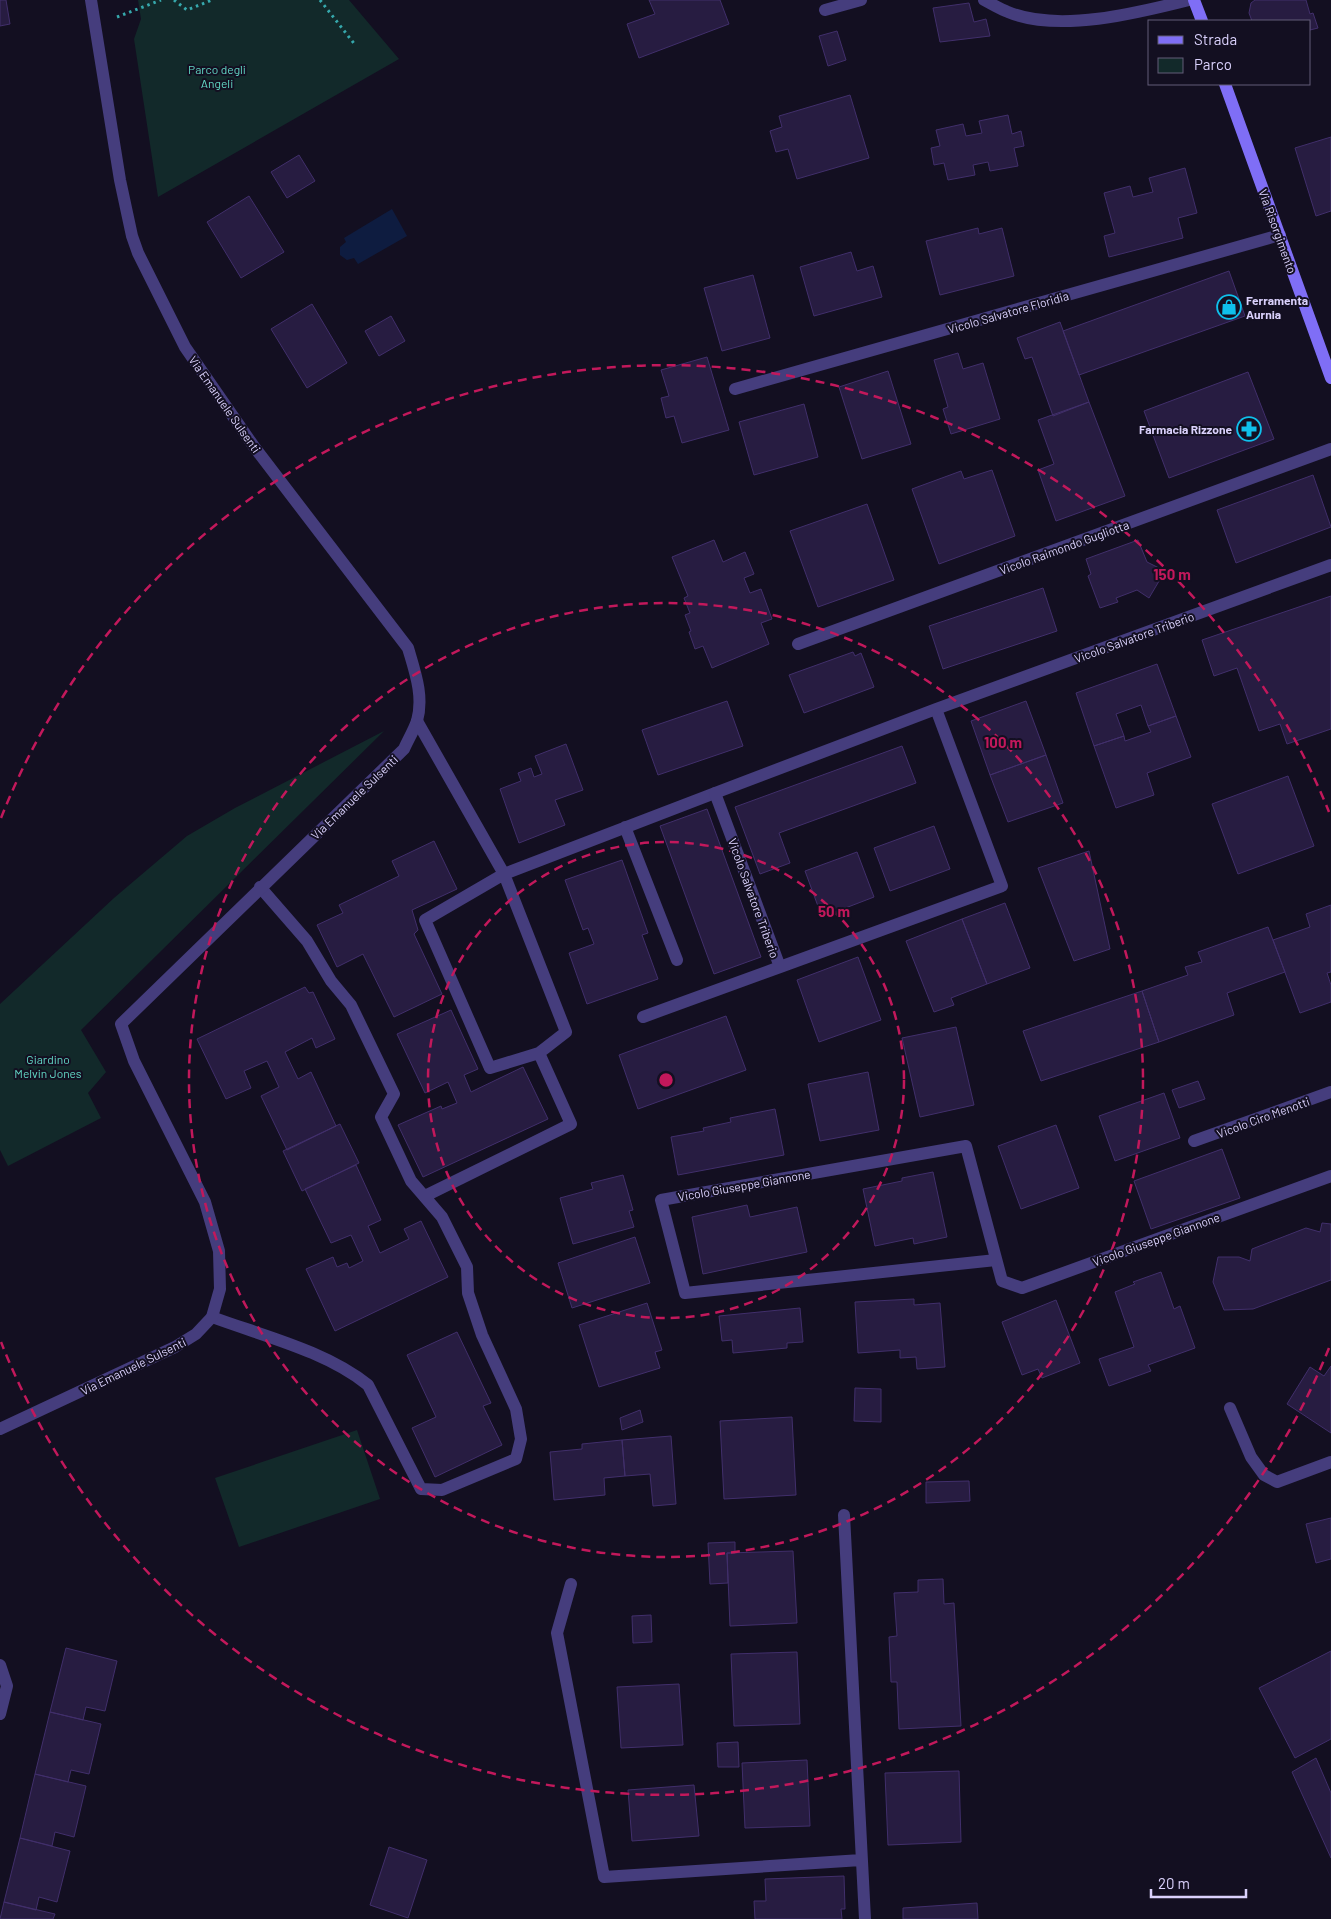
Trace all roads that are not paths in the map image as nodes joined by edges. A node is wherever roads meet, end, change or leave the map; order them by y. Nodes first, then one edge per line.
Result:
1 (90, 0) edge
2 (861, 0) edge
3 (984, 0) edge
4 (1189, 0) edge
5 (1194, 0) edge
6 (825, 10) dead end
7 (1202, 20) edge
8 (1225, 85) edge
9 (1280, 235) junction
10 (1330, 370) edge
11 (735, 389) dead end
12 (1331, 449) edge
13 (1331, 565) edge
14 (798, 644) dead end
15 (936, 709) junction
16 (417, 721) junction
17 (715, 793) junction
18 (625, 827) junction
19 (504, 874) junction
20 (260, 888) junction
21 (677, 960) dead end
22 (780, 967) junction
23 (643, 1017) dead end
24 (539, 1053) junction
25 (1331, 1092) edge
26 (1194, 1141) dead end
27 (1331, 1176) edge
28 (425, 1196) junction
29 (996, 1260) junction
30 (212, 1317) junction
31 (1230, 1408) dead end
32 (0, 1428) edge
33 (1331, 1462) edge
34 (844, 1515) dead end
35 (571, 1584) dead end
36 (0, 1665) edge
37 (0, 1714) edge
38 (860, 1860) junction
39 (864, 1919) edge

1 - 16 street, Via Emanuele Sulsenti
2 - 6 street
3 - 4 street
5 - 7 street
8 - 9 street, Via Risorgimento
9 - 10 street, Via Risorgimento
9 - 11 street, Vicolo Salvatore Floridia
12 - 14 street, Vicolo Raimondo Gugliotta
13 - 15 street, Vicolo Salvatore Triberio
15 - 17 street, Vicolo Salvatore Triberio
15 - 22 street, Vicolo Salvatore Triberio
16 - 19 street
16 - 20 street, Via Emanuele Sulsenti
17 - 18 street
17 - 22 street, Vicolo Salvatore Triberio
18 - 19 street
18 - 21 street
19 - 24 street
19 - 24 street
20 - 28 street
20 - 30 street, Via Emanuele Sulsenti
22 - 23 street
24 - 28 street
25 - 26 street, Vicolo Ciro Menotti
27 - 29 street, Vicolo Giuseppe Giannone
28 - 30 street
29 - 29 street, Vicolo Giuseppe Giannone
30 - 32 street, Via Emanuele Sulsenti
31 - 33 street
34 - 38 street
35 - 38 street
36 - 37 street
38 - 39 street

